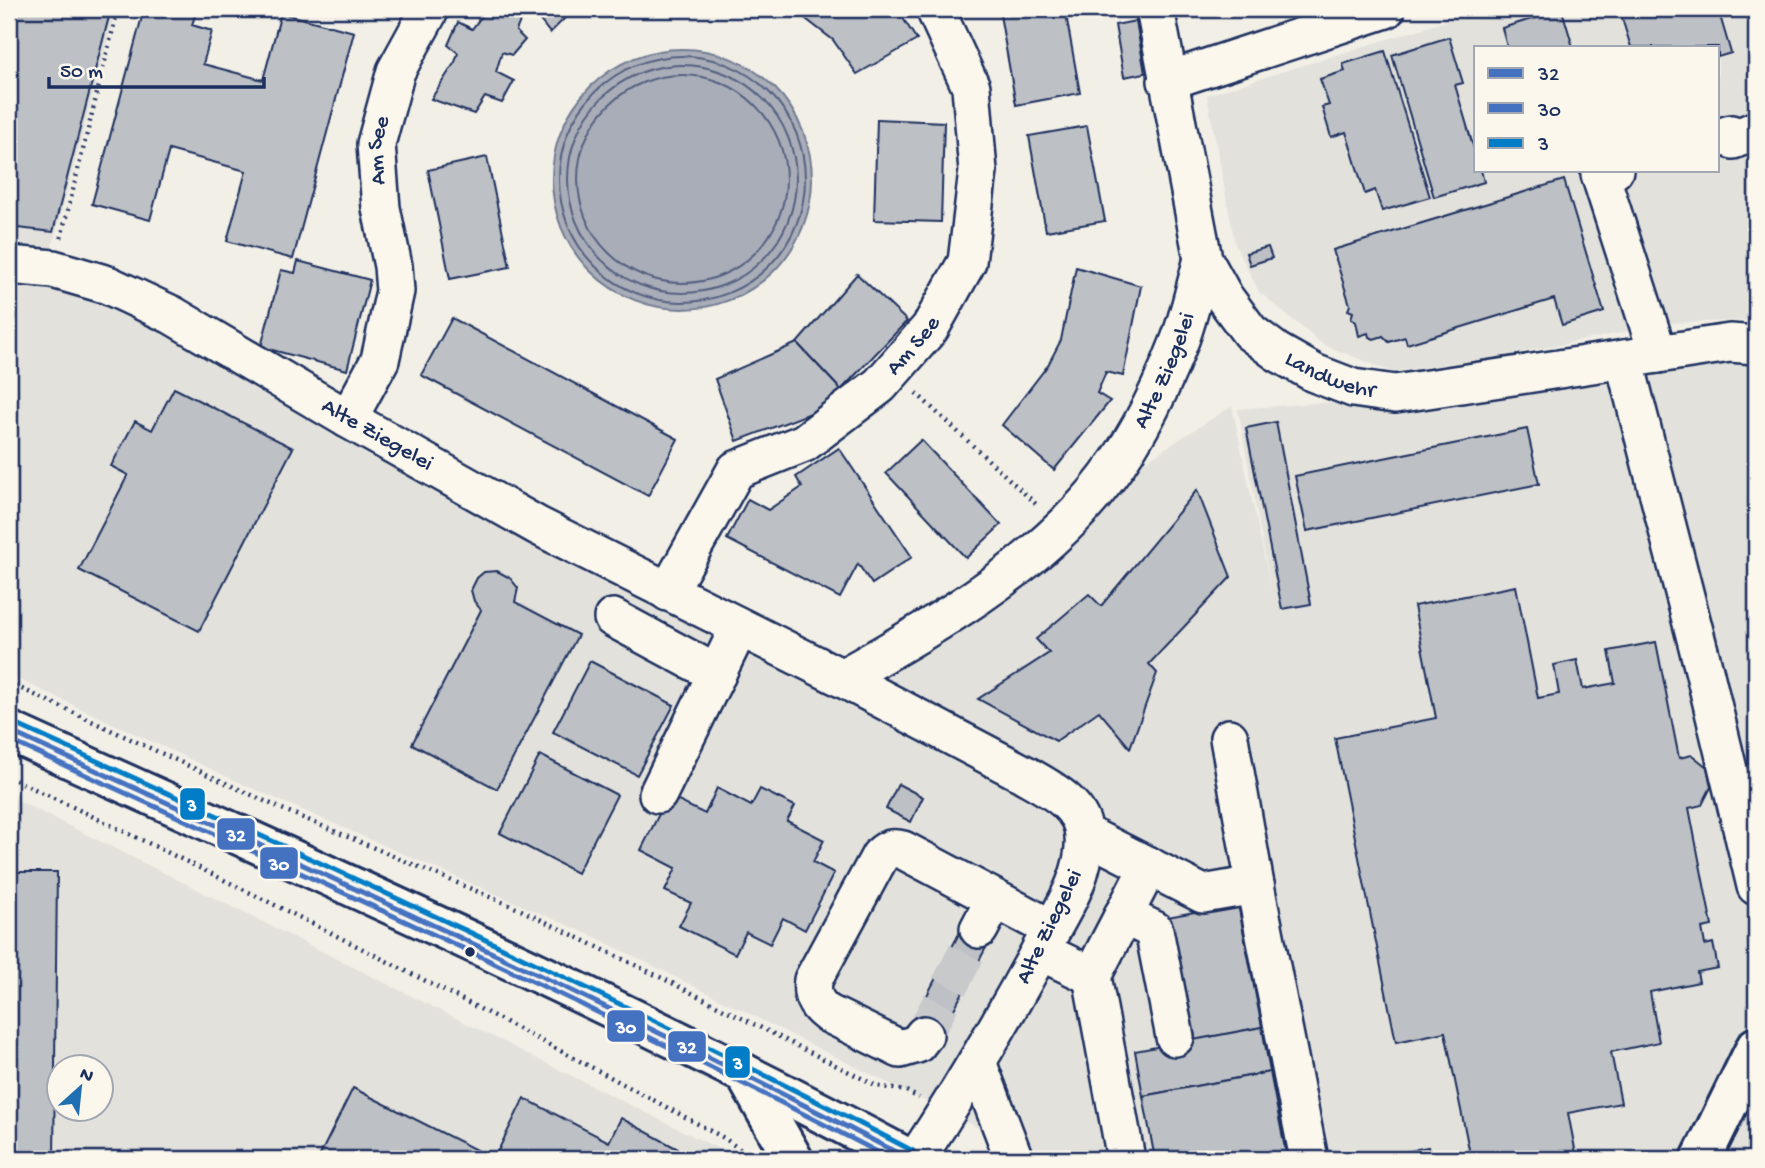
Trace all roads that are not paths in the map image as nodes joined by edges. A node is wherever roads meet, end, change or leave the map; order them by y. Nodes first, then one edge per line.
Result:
1 (430, 9) edge
2 (935, 9) edge
3 (1155, 9) edge
4 (1386, 9) edge
5 (1167, 81) junction
6 (1756, 130) edge
7 (1720, 137) edge
8 (1607, 172) edge
9 (1203, 258) junction
10 (9, 265) edge
11 (1756, 345) edge
12 (1641, 357) junction
13 (348, 419) junction
14 (668, 592) junction
15 (613, 618) dead end
16 (740, 628) junction
17 (717, 674) junction
18 (842, 678) junction
19 (9, 731) edge
20 (1229, 738) dead end
21 (658, 794) dead end
22 (1085, 834) junction
23 (1149, 866) junction
24 (1255, 884) junction
25 (1756, 886) edge
26 (1123, 915) junction
27 (1046, 940) junction
28 (1091, 976) junction
29 (924, 1035) tunnel mouth
30 (1175, 1037) dead end
31 (1756, 1047) edge
32 (977, 1062) junction
33 (745, 1074) junction
34 (793, 1159) edge
35 (909, 1159) edge
36 (916, 1159) edge
37 (1014, 1159) edge
38 (1126, 1159) edge
39 (1309, 1159) edge
40 (1700, 1159) edge

1 - 13 street, Am See
2 - 14 street, Am See
3 - 5 street, Landwehr
4 - 5 street
5 - 9 street, Landwehr
6 - 7 street
8 - 12 street
9 - 12 street, Landwehr
9 - 18 street, Alte Ziegelei
10 - 13 street, Alte Ziegelei
11 - 12 street, Landwehr
12 - 25 street
13 - 14 street, Alte Ziegelei
14 - 16 street, Alte Ziegelei
15 - 17 street
16 - 17 street
16 - 18 street, Alte Ziegelei
17 - 21 street
18 - 22 street, Alte Ziegelei
19 - 33 main road
20 - 24 street
22 - 23 street
22 - 27 street, Alte Ziegelei
23 - 24 street
23 - 26 street
24 - 39 street
26 - 28 street
26 - 30 street
27 - 28 street
27 - 29 street
27 - 32 street, Alte Ziegelei
28 - 38 street
31 - 40 main road
32 - 36 street, Alte Ziegelei
32 - 37 street
33 - 34 main road
33 - 35 main road

